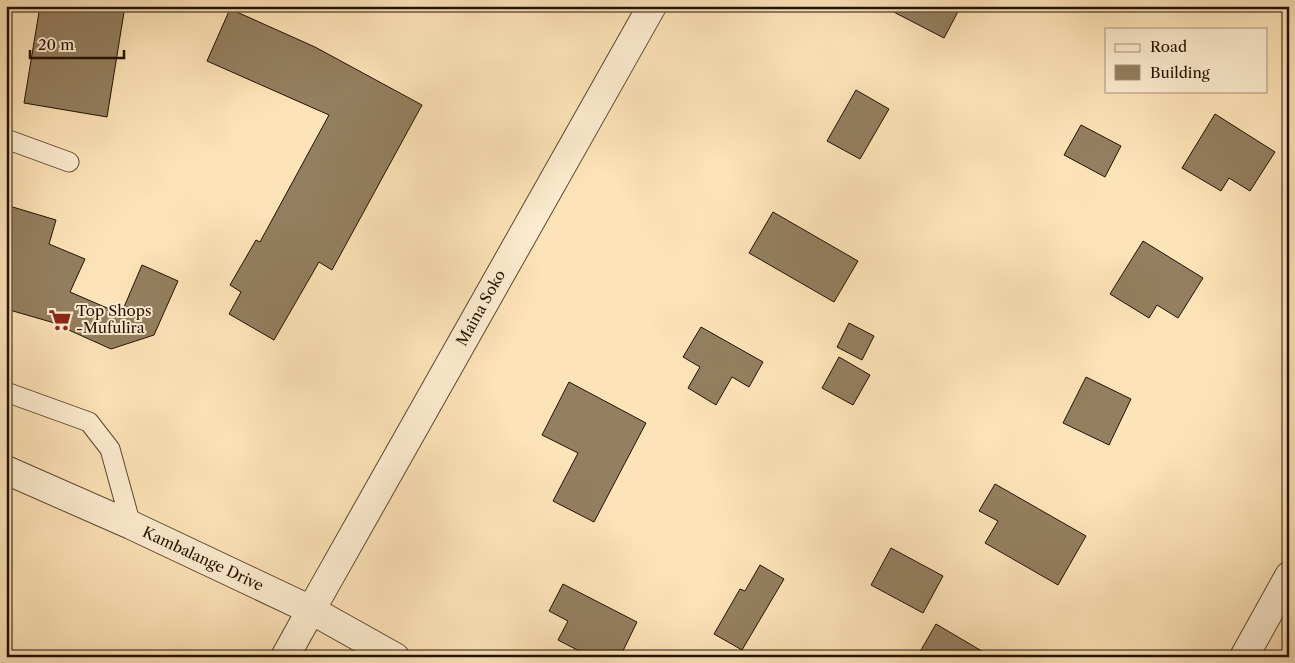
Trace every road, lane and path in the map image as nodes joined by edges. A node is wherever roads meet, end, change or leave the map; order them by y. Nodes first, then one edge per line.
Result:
1 (652, 6) edge
2 (6, 139) edge
3 (68, 162) dead end
4 (6, 392) edge
5 (6, 470) edge
6 (131, 525) junction
7 (1289, 576) edge
8 (311, 610) junction
9 (285, 657) edge
10 (395, 657) edge
11 (1244, 657) edge

1 - 8 street, Maina Soko
2 - 3 lane
4 - 6 lane
5 - 6 street, Kambalange Drive
6 - 8 street, Kambalange Drive
7 - 11 street
8 - 9 street, Maina Soko
8 - 10 street, Kambalange Drive

